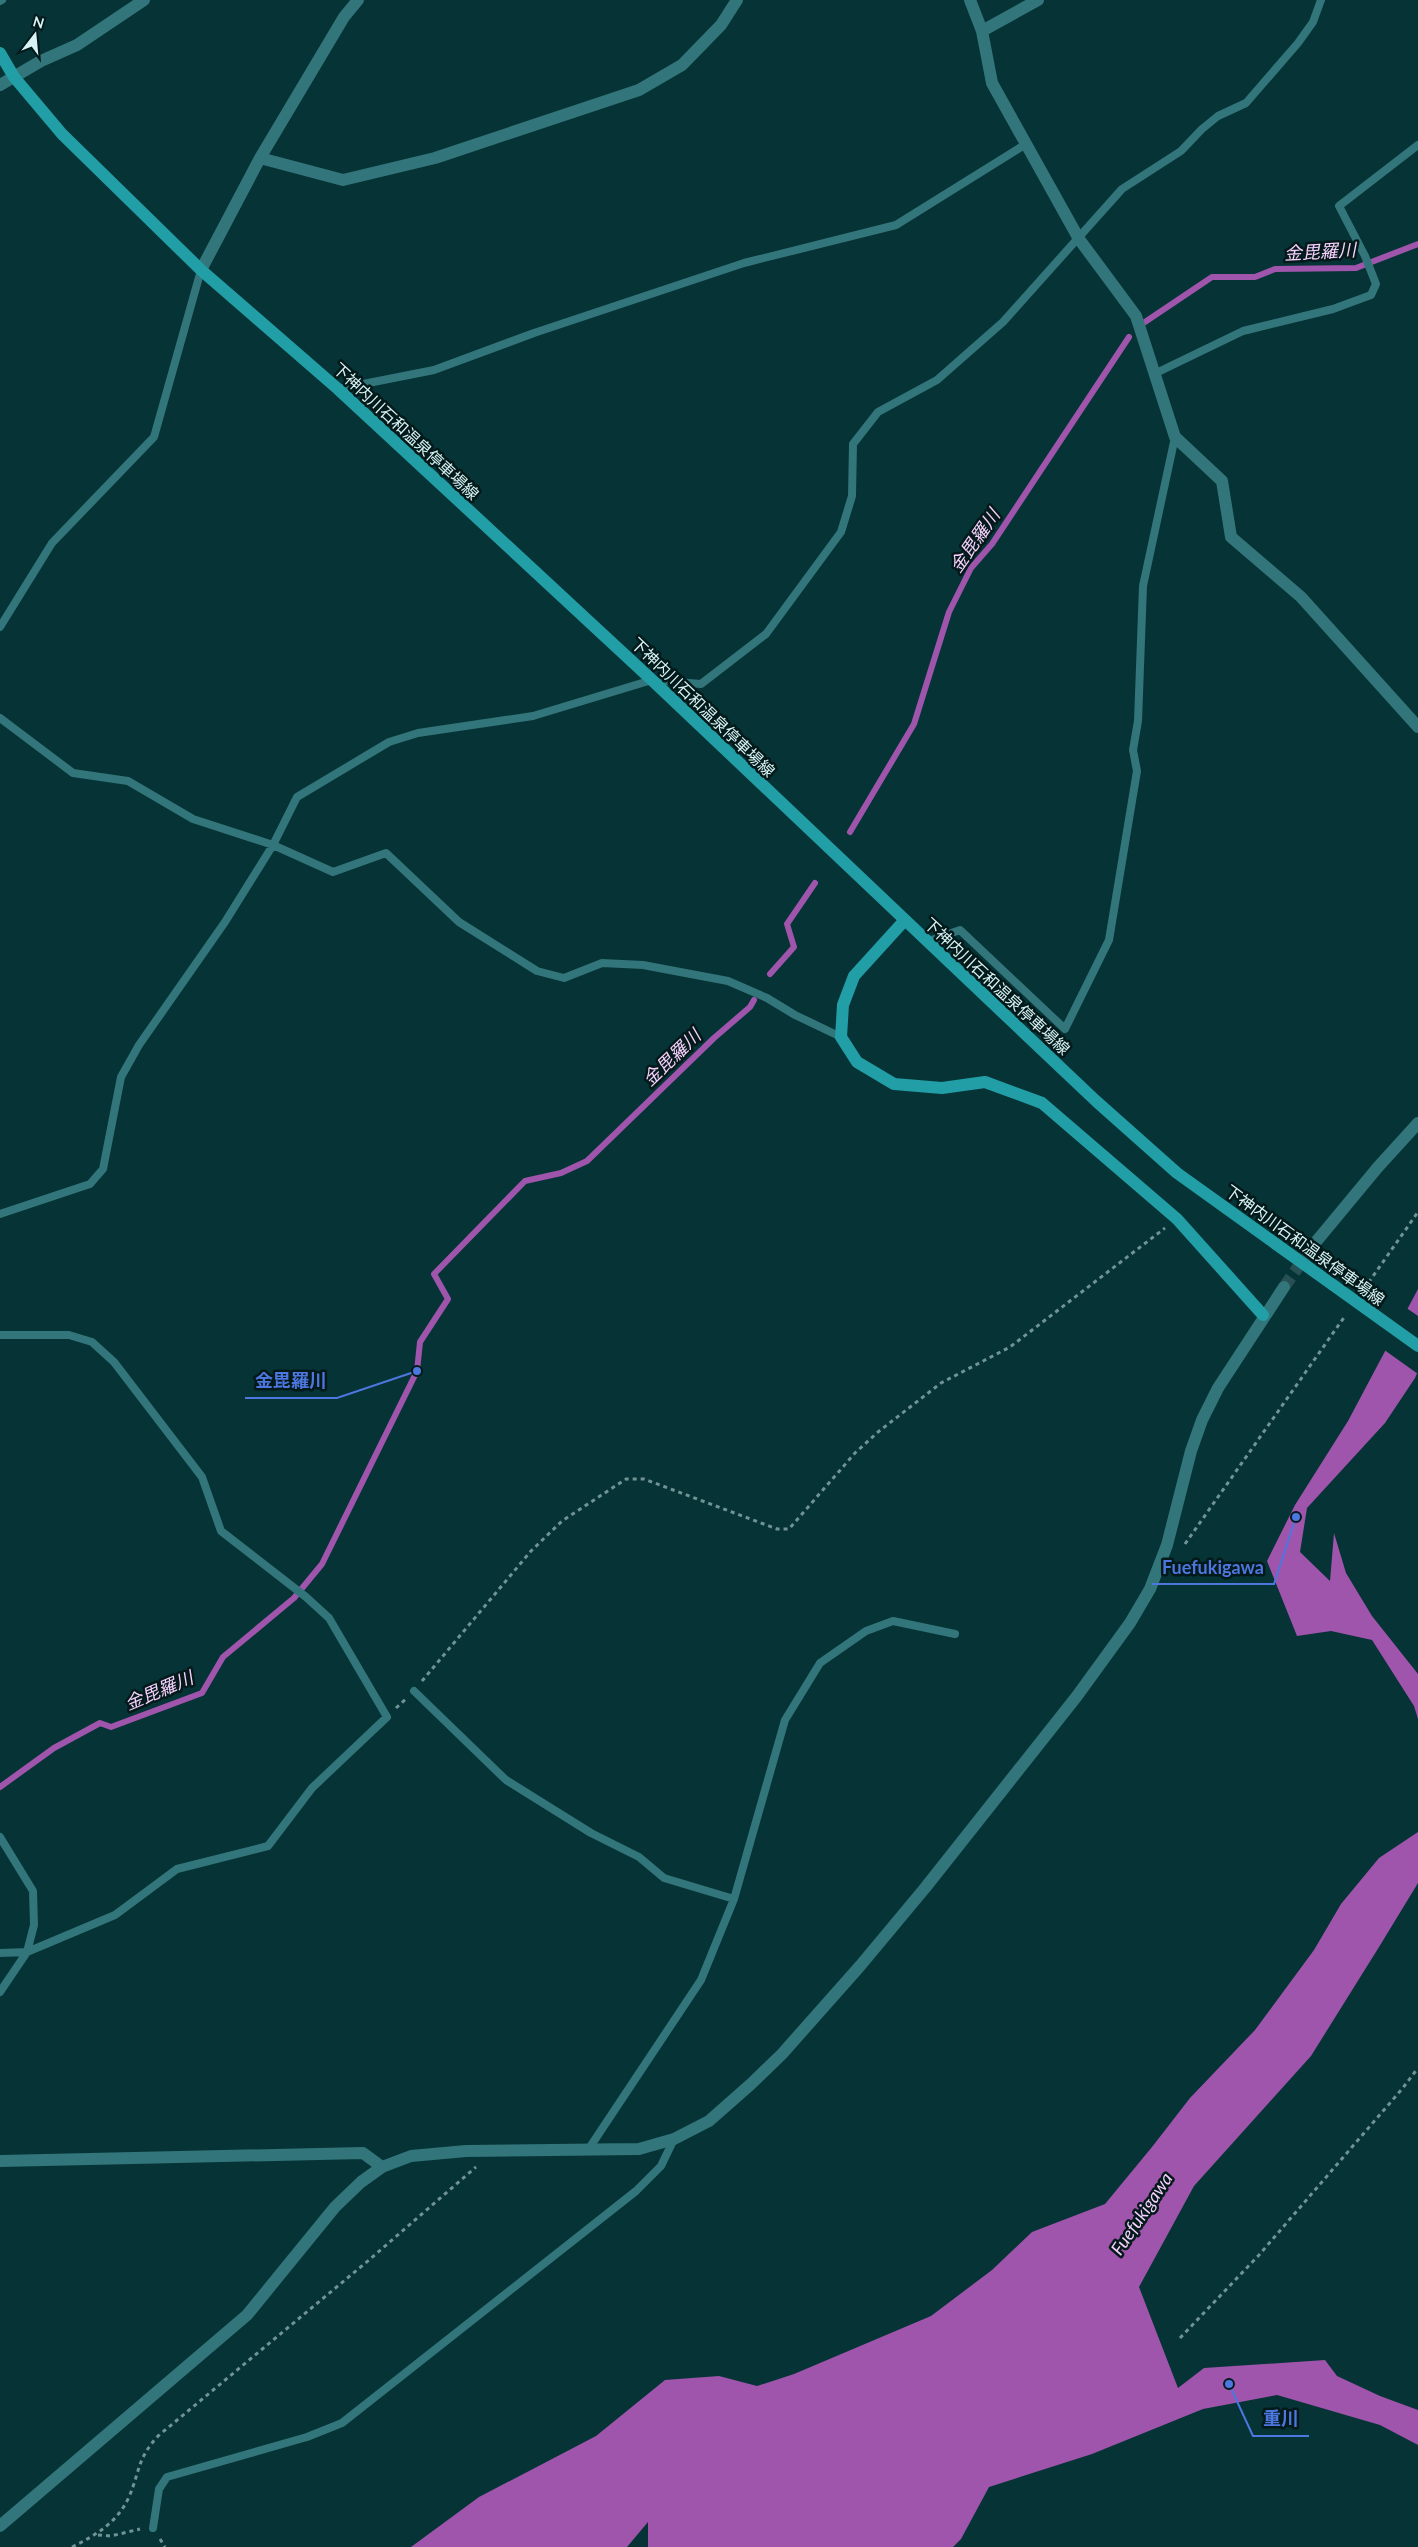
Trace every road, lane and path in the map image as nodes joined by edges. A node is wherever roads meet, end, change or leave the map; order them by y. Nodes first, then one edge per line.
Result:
1 (144, 0) edge
2 (358, 0) edge
3 (737, 0) edge
4 (970, 0) edge
5 (1038, 0) edge
6 (1321, 0) edge
7 (982, 31) junction
8 (0, 54) edge
9 (14, 77) junction
10 (0, 86) edge
11 (1026, 144) junction
12 (1418, 145) edge
13 (260, 158) junction
14 (1079, 239) junction
15 (201, 270) junction
16 (1154, 374) junction
17 (338, 389) junction
18 (1175, 436) junction
19 (0, 627) edge
20 (652, 680) junction
21 (0, 718) edge
22 (1418, 727) edge
23 (273, 845) junction
24 (904, 921) junction
25 (926, 942) junction
26 (841, 1037) junction
27 (1418, 1123) edge
28 (1418, 1212) edge
29 (0, 1214) edge
30 (1177, 1219) junction
31 (1315, 1243) tunnel mouth
32 (1284, 1287) tunnel mouth
33 (1364, 1289) dead end
34 (1264, 1316) junction
35 (1345, 1316) dead end
36 (0, 1335) edge
37 (1418, 1346) edge
38 (1182, 1548) dead end
39 (956, 1634) dead end
40 (414, 1691) junction
41 (387, 1717) junction
42 (0, 1837) edge
43 (734, 1899) junction
44 (27, 1952) junction
45 (0, 1953) edge
46 (0, 1992) edge
47 (1418, 2068) edge
48 (674, 2139) junction
49 (588, 2150) junction
50 (0, 2160) edge
51 (482, 2162) dead end
52 (382, 2167) junction
53 (1180, 2338) dead end
54 (0, 2526) edge
55 (154, 2528) joint
56 (97, 2534) junction
57 (72, 2547) edge

1 - 9 street
2 - 13 street
3 - 13 street
4 - 7 street
5 - 7 street
6 - 14 lane
7 - 11 street
8 - 9 main road, 下神内川石和温泉停車場線
9 - 10 street
9 - 15 main road, 下神内川石和温泉停車場線
11 - 14 street
11 - 17 lane
12 - 16 lane
13 - 15 street
14 - 16 street
14 - 20 lane
15 - 17 main road, 下神内川石和温泉停車場線
15 - 19 lane
16 - 18 street
17 - 20 main road, 下神内川石和温泉停車場線
18 - 22 street
18 - 25 lane
20 - 23 lane
20 - 24 main road, 下神内川石和温泉停車場線
21 - 23 lane
23 - 26 lane
23 - 29 lane
24 - 25 main road, 下神内川石和温泉停車場線
24 - 26 main road
25 - 37 main road, 下神内川石和温泉停車場線
26 - 30 main road
27 - 31 street
28 - 33 path
30 - 34 main road
30 - 40 path
32 - 34 street
34 - 48 street
35 - 38 path
36 - 41 lane
39 - 43 lane
40 - 41 path
40 - 43 lane
41 - 44 lane
42 - 44 lane
43 - 49 lane
44 - 45 lane
44 - 46 lane
47 - 53 path
48 - 49 street
48 - 55 lane
49 - 52 street
50 - 52 street
51 - 56 path
52 - 54 street
55 - 56 path
56 - 57 path

